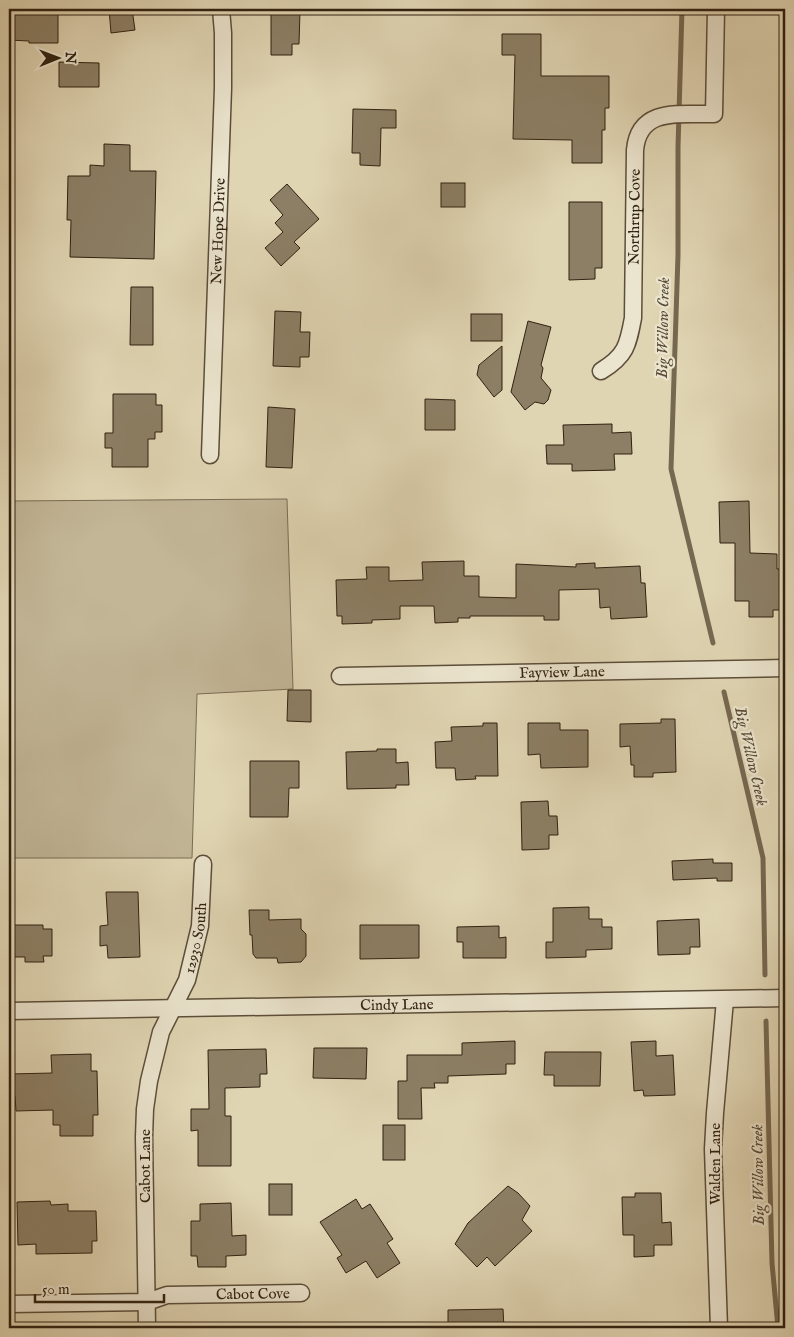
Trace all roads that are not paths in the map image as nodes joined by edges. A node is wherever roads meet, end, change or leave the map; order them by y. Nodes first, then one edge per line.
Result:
1 (221, 9) edge
2 (716, 9) edge
3 (601, 371) dead end
4 (210, 455) dead end
5 (785, 668) edge
6 (340, 676) dead end
7 (203, 864) dead end
8 (785, 998) edge
9 (726, 1000) junction
10 (172, 1008) junction
11 (9, 1011) edge
12 (300, 1293) dead end
13 (147, 1302) junction
14 (9, 1304) edge
15 (147, 1328) edge
16 (719, 1328) edge

1 - 4 street, New Hope Drive
2 - 3 street, Northrup Cove
5 - 6 street, Fayview Lane
7 - 10 street, 12930 South
8 - 9 street, Cindy Lane
9 - 10 street, Cindy Lane
9 - 16 street, Walden Lane
10 - 11 street, Cindy Lane
10 - 13 street, Cabot Lane
12 - 13 street, Cabot Cove
13 - 14 street, Cabot Cove
13 - 15 street, Cabot Lane

